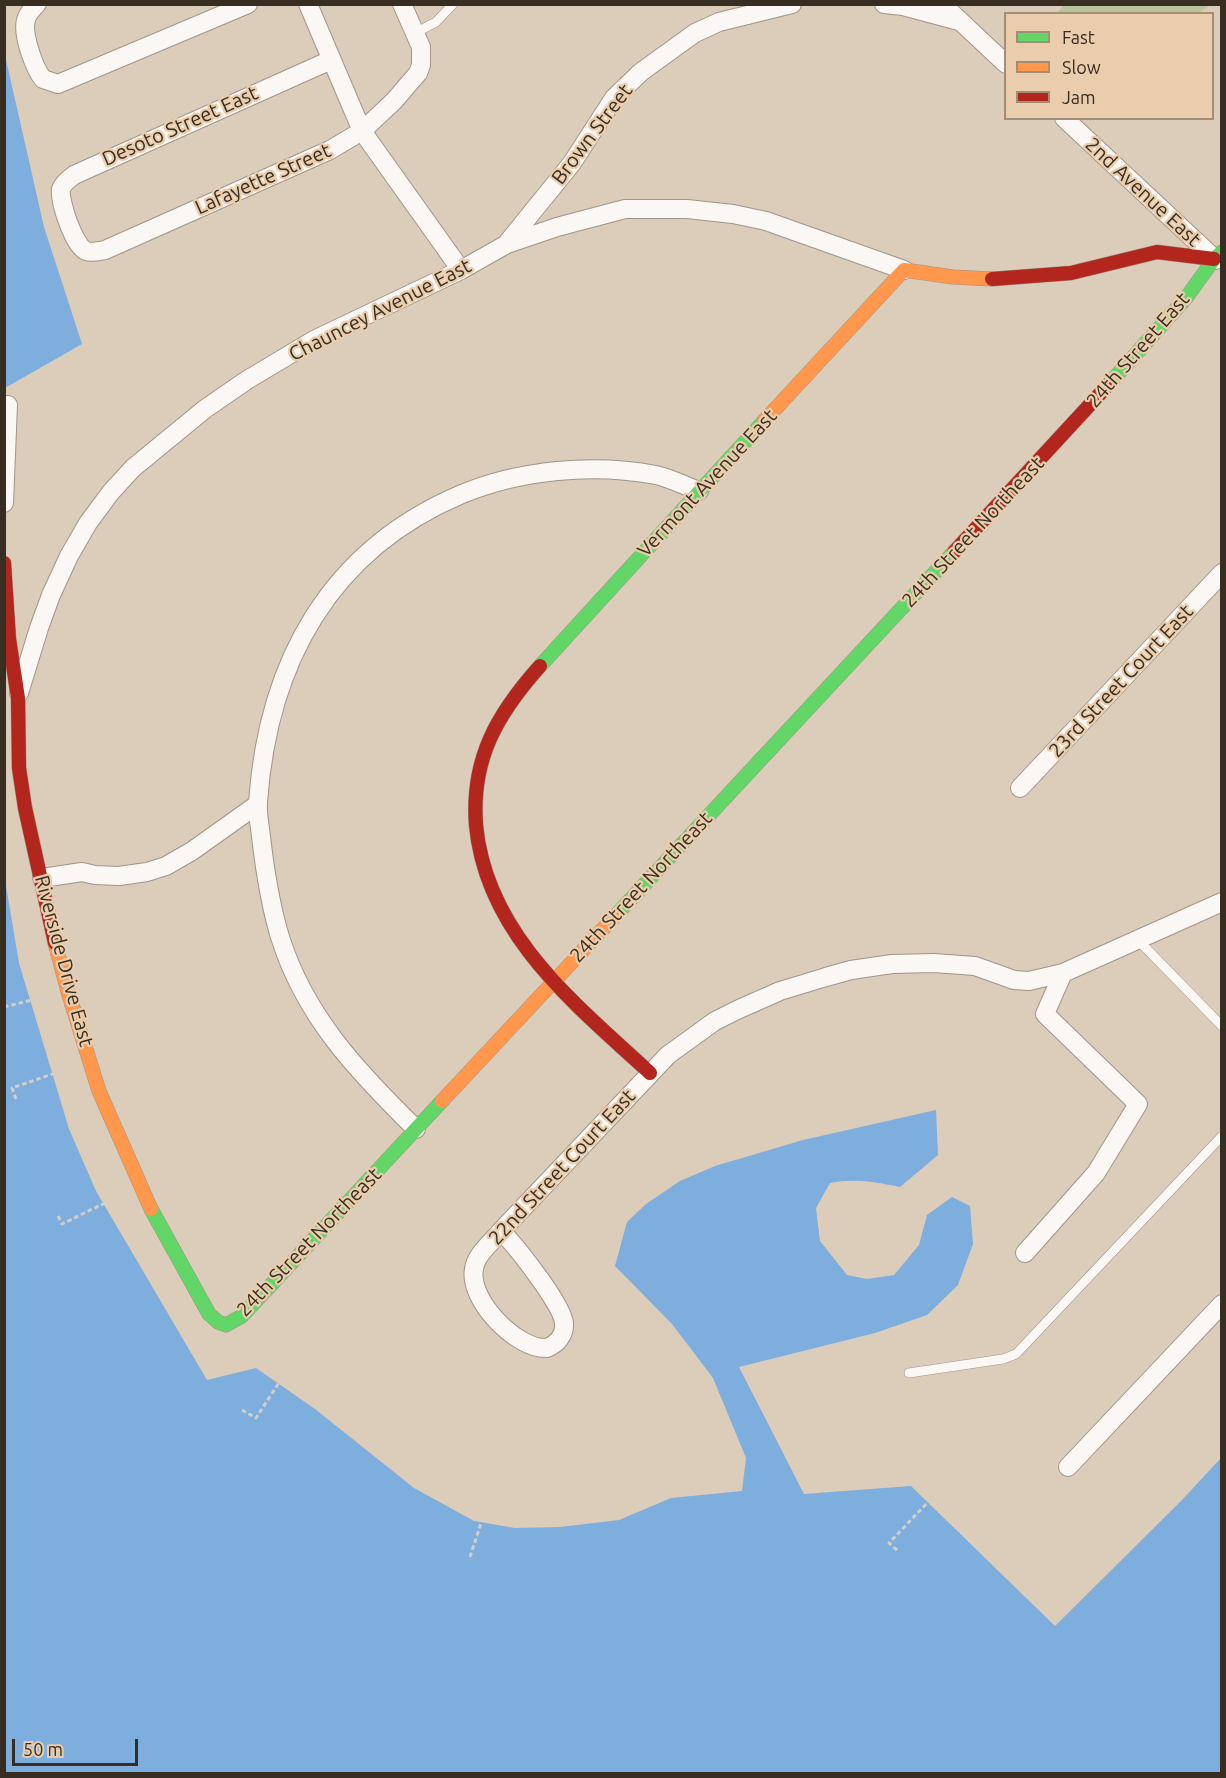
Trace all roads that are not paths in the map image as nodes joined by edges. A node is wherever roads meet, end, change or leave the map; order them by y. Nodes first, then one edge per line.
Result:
1 (38, 4) edge
2 (248, 4) edge
3 (308, 4) edge
4 (402, 4) edge
5 (453, 4) edge
6 (792, 4) edge
7 (884, 4) edge
8 (942, 4) edge
9 (961, 22) junction
10 (415, 33) junction
11 (331, 60) junction
12 (1004, 63) edge
13 (1066, 120) edge
14 (362, 131) junction
15 (67, 216) joint
16 (507, 244) junction
17 (1219, 259) edge
18 (460, 270) junction
19 (904, 270) junction
20 (8, 405) dead end
21 (1053, 446) joint
22 (699, 491) junction
23 (4, 503) edge
24 (4, 563) edge
25 (1221, 573) edge
26 (18, 698) junction
27 (1020, 788) dead end
28 (258, 804) junction
29 (42, 878) junction
30 (1221, 902) edge
31 (1138, 940) junction
32 (1063, 973) junction
33 (554, 980) junction
34 (1221, 1026) edge
35 (650, 1073) junction
36 (416, 1129) junction
37 (1221, 1136) edge
38 (501, 1231) junction
39 (1025, 1253) dead end
40 (1221, 1304) edge
41 (226, 1325) joint
42 (909, 1373) dead end
43 (1068, 1467) dead end

1 - 2 street
3 - 11 street
4 - 10 street, Lafayette Street
5 - 10 lane
6 - 16 street, Brown Street
7 - 9 street
8 - 9 street
9 - 12 street
10 - 14 street, Lafayette Street
11 - 14 street
11 - 15 street, Desoto Street East
13 - 17 street, 2nd Avenue East
14 - 15 street, Lafayette Street
14 - 18 street
16 - 18 street, Chauncey Avenue East
16 - 19 street, Chauncey Avenue East
17 - 19 street
17 - 21 street, 24th Street East
18 - 26 street, Chauncey Avenue East
19 - 22 street, Vermont Avenue East
20 - 23 street
21 - 33 street, 24th Street Northeast
22 - 28 street
22 - 33 street, Vermont Avenue East
24 - 26 street, Riverside Drive East
25 - 27 street, 23rd Street Court East
26 - 29 street, Riverside Drive East
28 - 29 street
28 - 36 street
29 - 41 street, Riverside Drive East
30 - 31 street, 22nd Street Court East
31 - 32 street, 22nd Street Court East
31 - 34 lane
32 - 35 street, 22nd Street Court East
32 - 39 street
33 - 35 street, Vermont Avenue East
33 - 36 street, 24th Street Northeast
35 - 38 street, 22nd Street Court East
36 - 41 street, 24th Street Northeast
37 - 42 lane
38 - 38 street, 22nd Street Court East
40 - 43 street

